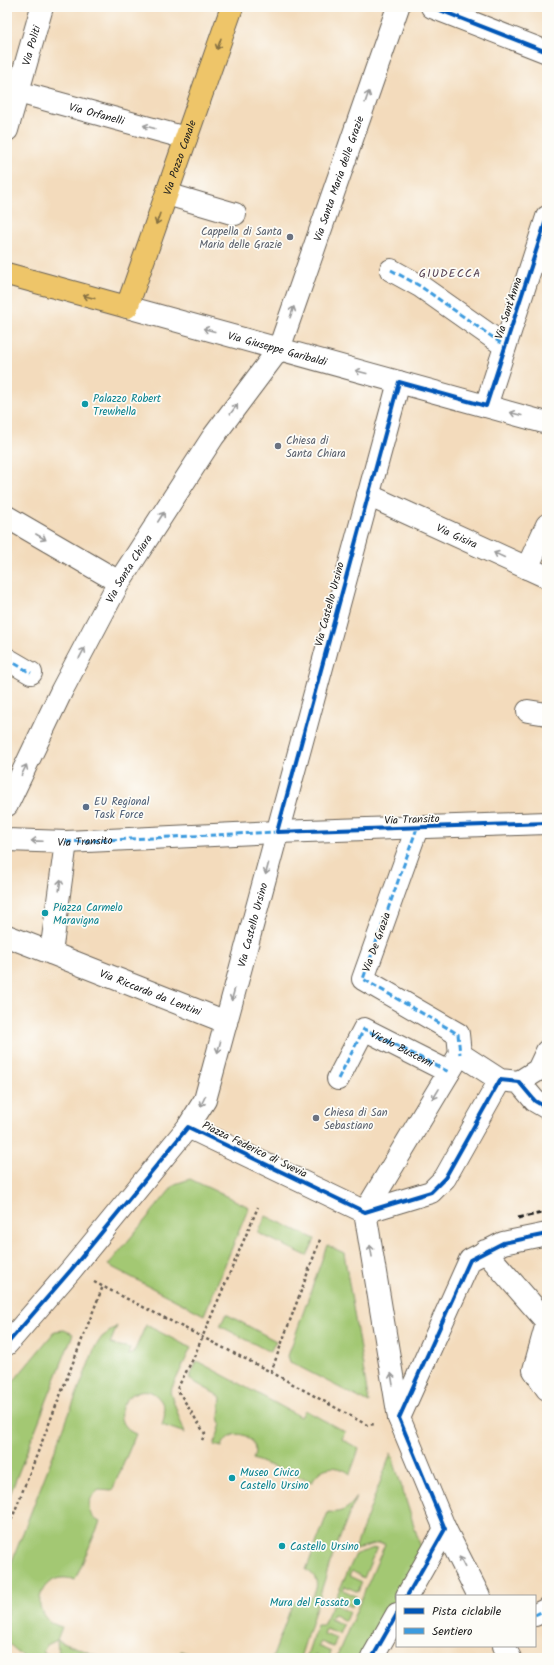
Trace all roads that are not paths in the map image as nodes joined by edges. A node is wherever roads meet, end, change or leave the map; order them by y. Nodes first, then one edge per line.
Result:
1 (42, 7) edge
2 (232, 7) edge
3 (398, 7) edge
4 (432, 7) edge
5 (547, 52) edge
6 (12, 90) edge
7 (7, 130) edge
8 (186, 138) junction
9 (167, 194) junction
10 (234, 214) dead end
11 (547, 217) edge
12 (391, 270) dead end
13 (7, 274) edge
14 (127, 307) junction
15 (505, 346) junction
16 (279, 349) junction
17 (399, 382) junction
18 (486, 406) junction
19 (547, 423) edge
20 (368, 495) junction
21 (7, 517) edge
22 (547, 524) edge
23 (537, 573) edge
24 (119, 582) junction
25 (7, 659) edge
26 (31, 673) dead end
27 (7, 805) edge
28 (547, 823) edge
29 (417, 828) junction
30 (277, 832) junction
31 (7, 840) edge
32 (66, 842) junction
33 (7, 936) edge
34 (51, 953) junction
35 (226, 1022) junction
36 (547, 1051) edge
37 (460, 1054) junction
38 (449, 1072) junction
39 (338, 1079) dead end
40 (510, 1081) junction
41 (547, 1108) edge
42 (188, 1126) junction
43 (365, 1212) junction
44 (547, 1234) edge
45 (495, 1253) junction
46 (547, 1322) edge
47 (7, 1344) edge
48 (547, 1389) edge
49 (389, 1421) junction
50 (445, 1529) junction
51 (408, 1595) edge
52 (478, 1595) edge
53 (547, 1609) edge
54 (536, 1614) edge
55 (396, 1616) edge
56 (504, 1647) edge
57 (372, 1658) edge
58 (510, 1658) edge

1 - 6 street, Via Politi
2 -> 8 main road, Via Pozzo Canale
16 -> 3 street, Via Santa Maria delle Grazie
4 - 5 street
6 - 7 street, Via Politi
8 -> 6 street, Via Orfanelli
8 - 9 main road, Via Pozzo Canale
9 - 10 street
9 -> 14 main road, Via Pozzo Canale
11 - 15 street, Via Sant'Anna
12 - 15 street
14 -> 13 main road, Via Giuseppe Garibaldi
16 -> 14 street, Via Giuseppe Garibaldi
15 - 18 street, Via Sant'Anna
17 -> 16 street, Via Giuseppe Garibaldi
24 -> 16 street, Via Santa Chiara
17 - 18 street, Via Giuseppe Garibaldi
17 - 20 street, Via Castello Ursino
19 -> 18 street, Via Giuseppe Garibaldi
23 -> 20 street, Via Gisira
20 - 30 street, Via Castello Ursino
21 -> 24 street
22 - 23 street
27 -> 24 street, Via Santa Chiara
25 - 26 street
28 - 29 street, Via Transito
29 - 30 street, Via Transito
29 - 37 street, Via De Grazia
30 - 32 street, Via Transito
30 -> 35 street, Via Castello Ursino
32 -> 31 street, Via Transito
34 -> 32 street
33 - 34 street, Via Riccardo da Lentini
34 - 35 street, Via Riccardo da Lentini
35 -> 42 street, Via Castello Ursino
36 - 40 street
37 - 38 street
37 - 40 street
38 - 39 street, Vicolo Buscemi
38 -> 43 street
40 - 41 street
40 - 43 street
42 - 43 street, Piazza Federico di Svevia
42 - 47 street, Piazza Federico di Svevia
49 -> 43 street
44 - 45 street
45 - 46 street
45 - 49 street
46 - 48 street
49 - 50 street
50 - 51 street
52 -> 50 street
53 - 54 street
55 - 57 street
56 - 58 street

